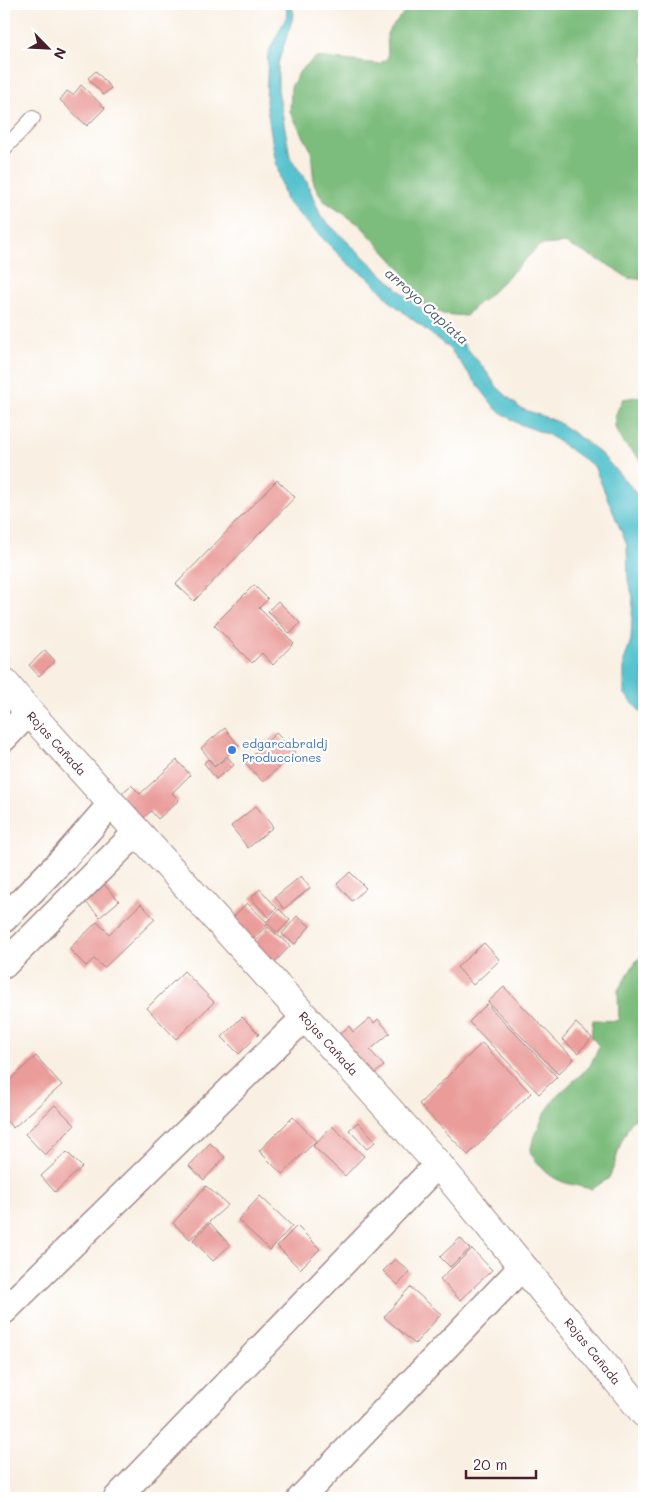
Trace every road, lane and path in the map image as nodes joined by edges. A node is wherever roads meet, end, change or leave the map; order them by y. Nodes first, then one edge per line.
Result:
1 (33, 118) dead end
2 (4, 149) edge
3 (4, 682) edge
4 (29, 712) junction
5 (4, 738) edge
6 (112, 803) junction
7 (138, 832) junction
8 (4, 919) edge
9 (4, 966) edge
10 (305, 1017) junction
11 (438, 1164) junction
12 (523, 1266) junction
13 (4, 1311) edge
14 (644, 1413) edge
15 (116, 1498) edge
16 (301, 1498) edge

1 - 2 lane
3 - 4 main road, Rojas Cañada
4 - 5 street
4 - 6 main road, Rojas Cañada
6 - 7 main road, Rojas Cañada
6 - 8 street
7 - 9 street
7 - 10 main road, Rojas Cañada
10 - 11 main road, Rojas Cañada
10 - 13 street
11 - 12 main road, Rojas Cañada
11 - 15 street
12 - 14 main road, Rojas Cañada
12 - 16 street

